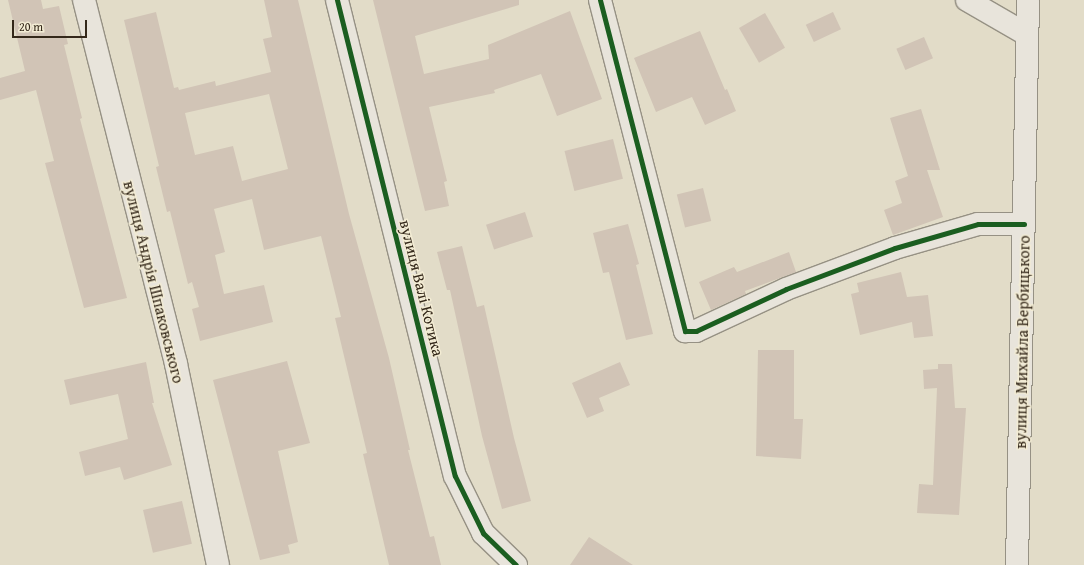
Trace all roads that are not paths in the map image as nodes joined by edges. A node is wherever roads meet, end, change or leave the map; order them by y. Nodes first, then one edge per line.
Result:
1 (84, 0) edge
2 (337, 0) edge
3 (600, 0) edge
4 (967, 0) edge
5 (1028, 0) edge
6 (1026, 34) junction
7 (1024, 224) junction
8 (218, 565) edge
9 (516, 565) edge
10 (1017, 565) edge

1 - 8 street, вулиця Андрія Шпаковського
2 - 9 street, вулиця Валі Котика
3 - 7 street
4 - 6 street
5 - 6 street, вулиця Михайла Вербицького
6 - 7 street, вулиця Михайла Вербицького
7 - 10 street, вулиця Михайла Вербицького

